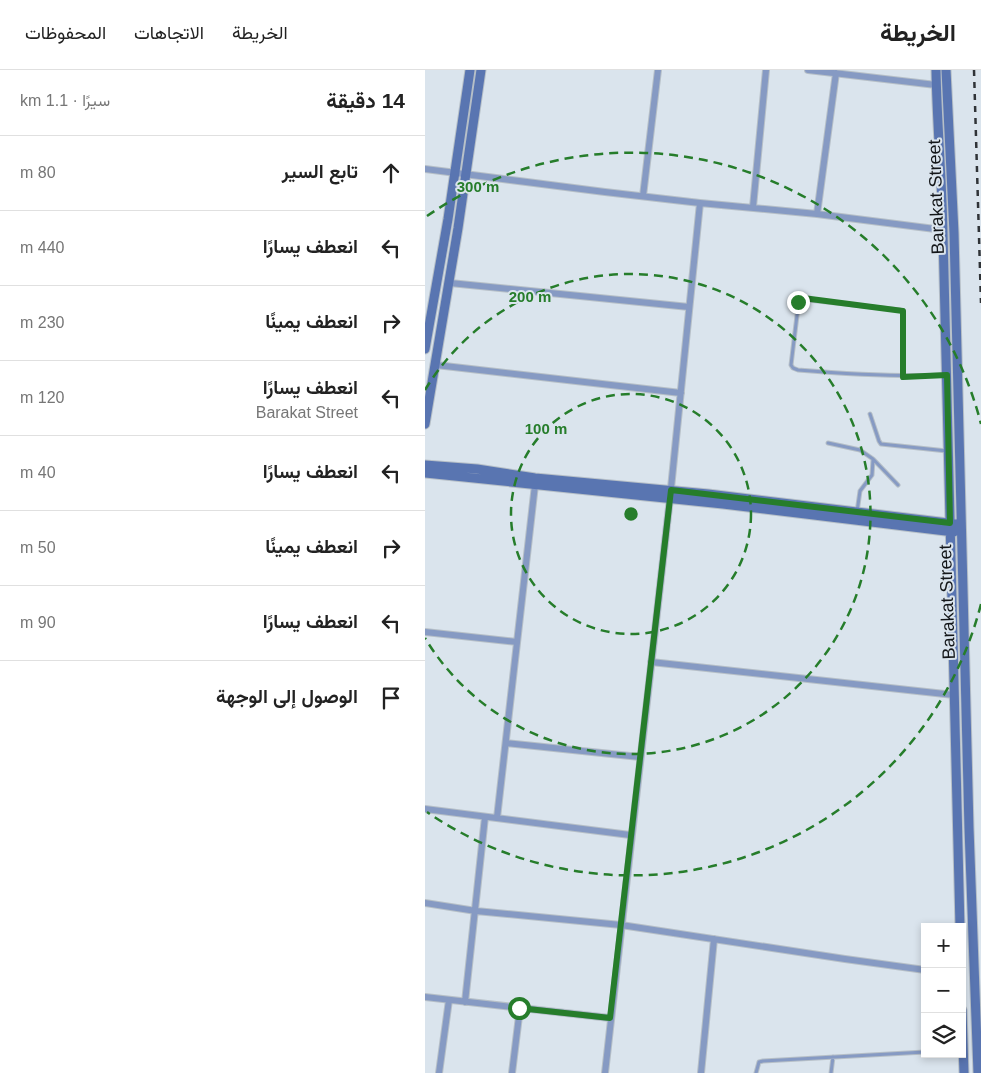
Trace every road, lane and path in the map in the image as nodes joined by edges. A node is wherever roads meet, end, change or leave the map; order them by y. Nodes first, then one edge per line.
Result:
1 (470, 70) edge
2 (481, 70) edge
3 (657, 70) edge
4 (766, 70) edge
5 (808, 70) edge
6 (936, 70) edge
7 (946, 70) edge
8 (836, 73) junction
9 (936, 85) junction
10 (425, 169) edge
11 (454, 172) junction
12 (466, 174) junction
13 (643, 196) junction
14 (700, 203) junction
15 (753, 207) junction
16 (817, 214) junction
17 (943, 230) junction
18 (449, 283) junction
19 (689, 307) junction
20 (425, 349) edge
21 (435, 365) junction
22 (947, 375) junction
23 (903, 377) junction
24 (681, 393) junction
25 (870, 414) dead end
26 (425, 424) edge
27 (828, 444) dead end
28 (947, 451) junction
29 (873, 459) junction
30 (425, 464) edge
31 (425, 473) edge
32 (535, 485) junction
33 (898, 485) dead end
34 (670, 494) junction
35 (856, 512) junction
36 (950, 527) junction
37 (961, 529) junction
38 (425, 632) edge
39 (517, 642) junction
40 (651, 662) junction
41 (954, 695) junction
42 (506, 743) junction
43 (640, 757) junction
44 (425, 809) edge
45 (485, 817) junction
46 (497, 818) junction
47 (630, 835) junction
48 (425, 903) edge
49 (476, 911) junction
50 (959, 923) edge
51 (621, 925) junction
52 (714, 939) junction
53 (921, 969) edge
54 (425, 997) edge
55 (449, 1000) junction
56 (465, 1002) junction
57 (519, 1008) junction
58 (610, 1018) junction
59 (921, 1052) edge
60 (966, 1054) edge
61 (978, 1055) junction
62 (833, 1057) junction
63 (963, 1058) edge
64 (439, 1073) edge
65 (512, 1073) edge
66 (605, 1073) edge
67 (701, 1073) edge
68 (757, 1073) edge
69 (831, 1073) edge
70 (964, 1073) edge
71 (978, 1073) edge

1 - 11 main road
2 - 12 main road
3 - 13 street
4 - 15 street
5 - 8 street
6 - 9 main road, Barakat Street
7 - 37 main road, Barakat Street
8 - 9 street
8 - 16 street
9 - 17 main road, Barakat Street
10 - 11 street
11 - 12 street
11 - 20 main road
12 - 13 street
12 - 18 main road
13 - 14 street
14 - 15 street
14 - 19 street
15 - 16 street
16 - 17 street
17 - 22 main road, Barakat Street
18 - 19 street
18 - 21 main road
19 - 24 street
21 - 24 street
21 - 26 main road
22 - 23 lane
22 - 28 main road, Barakat Street
23 - 23 lane
24 - 34 street
25 - 28 lane
27 - 29 lane
28 - 36 main road, Barakat Street
29 - 33 lane
29 - 35 lane
30 - 34 main road
31 - 32 main road
32 - 34 main road
32 - 39 street
34 - 35 main road
34 - 36 main road
34 - 40 street
35 - 36 main road
36 - 37 main road
36 - 41 main road, Barakat Street
37 - 61 main road, Barakat Street
38 - 39 street
39 - 42 street
40 - 41 street
40 - 43 street
41 - 50 main road, Barakat Street
42 - 43 street
42 - 46 street
43 - 47 street
44 - 45 street
45 - 46 street
45 - 49 street
46 - 47 street
47 - 51 street
48 - 49 street
49 - 51 street
49 - 56 street
51 - 52 street
51 - 58 street
52 - 53 street
52 - 67 street
54 - 55 street
55 - 56 street
55 - 64 street
56 - 57 street
57 - 58 street
57 - 65 street
58 - 66 street
59 - 62 lane
60 - 61 lane
61 - 71 main road, Barakat Street
62 - 68 lane
62 - 69 lane
63 - 70 main road

